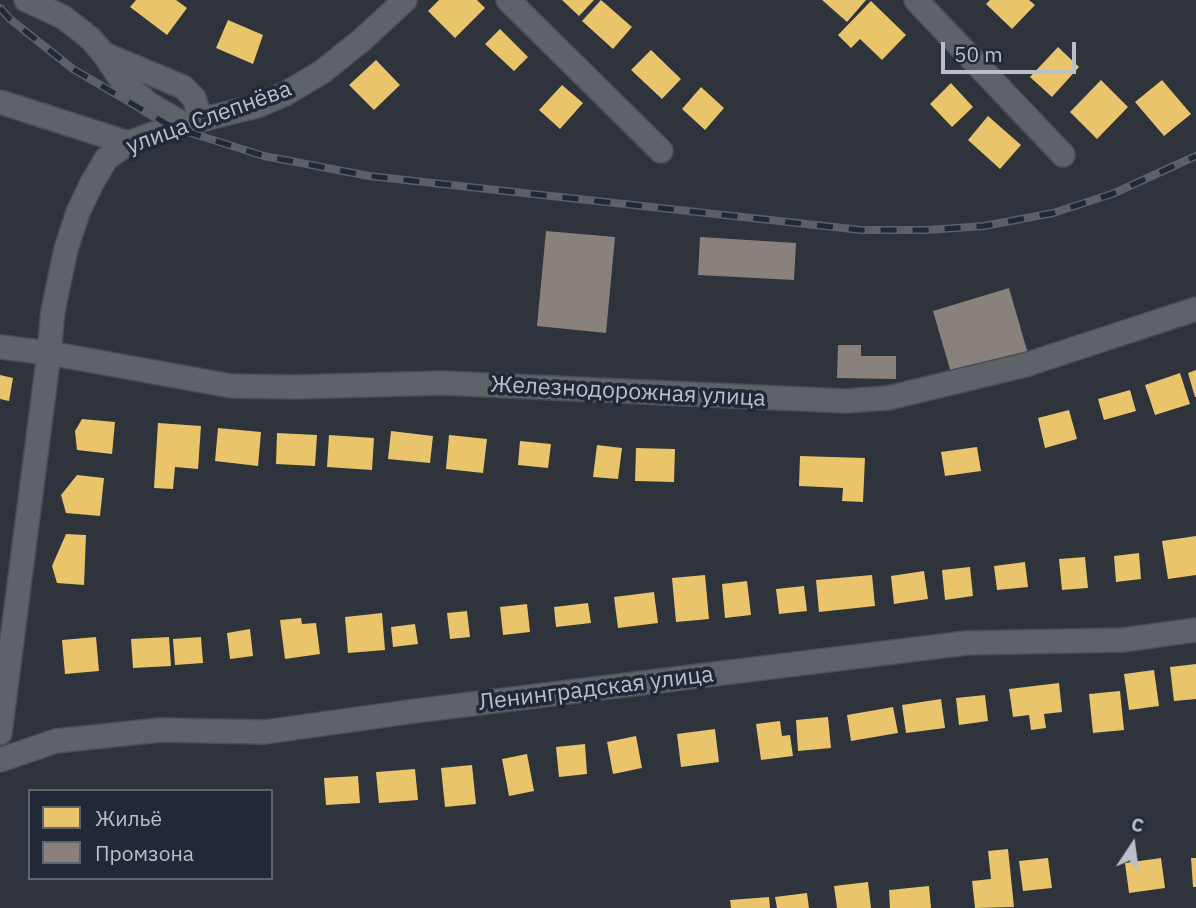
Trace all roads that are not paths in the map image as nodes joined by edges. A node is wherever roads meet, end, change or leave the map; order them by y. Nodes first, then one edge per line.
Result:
1 (26, 0) edge
2 (405, 0) edge
3 (508, 0) edge
4 (916, 0) edge
5 (60, 9) edge
6 (104, 54) junction
7 (0, 102) edge
8 (192, 122) junction
9 (128, 143) junction
10 (661, 151) dead end
11 (1063, 155) dead end
12 (1196, 309) edge
13 (0, 347) edge
14 (49, 353) junction
15 (1196, 629) edge
16 (0, 733) edge
17 (0, 761) edge

1 - 5 street
2 - 8 street, улица Слепнёва
3 - 10 street
4 - 11 street
5 - 6 street
6 - 8 street
6 - 8 street
7 - 9 street
8 - 9 street, улица Слепнёва
9 - 14 street, улица Слепнёва
12 - 14 street, Железнодорожная улица
13 - 14 street, Железнодорожная улица
14 - 16 street, улица Слепнёва
15 - 17 street, Ленинградская улица

